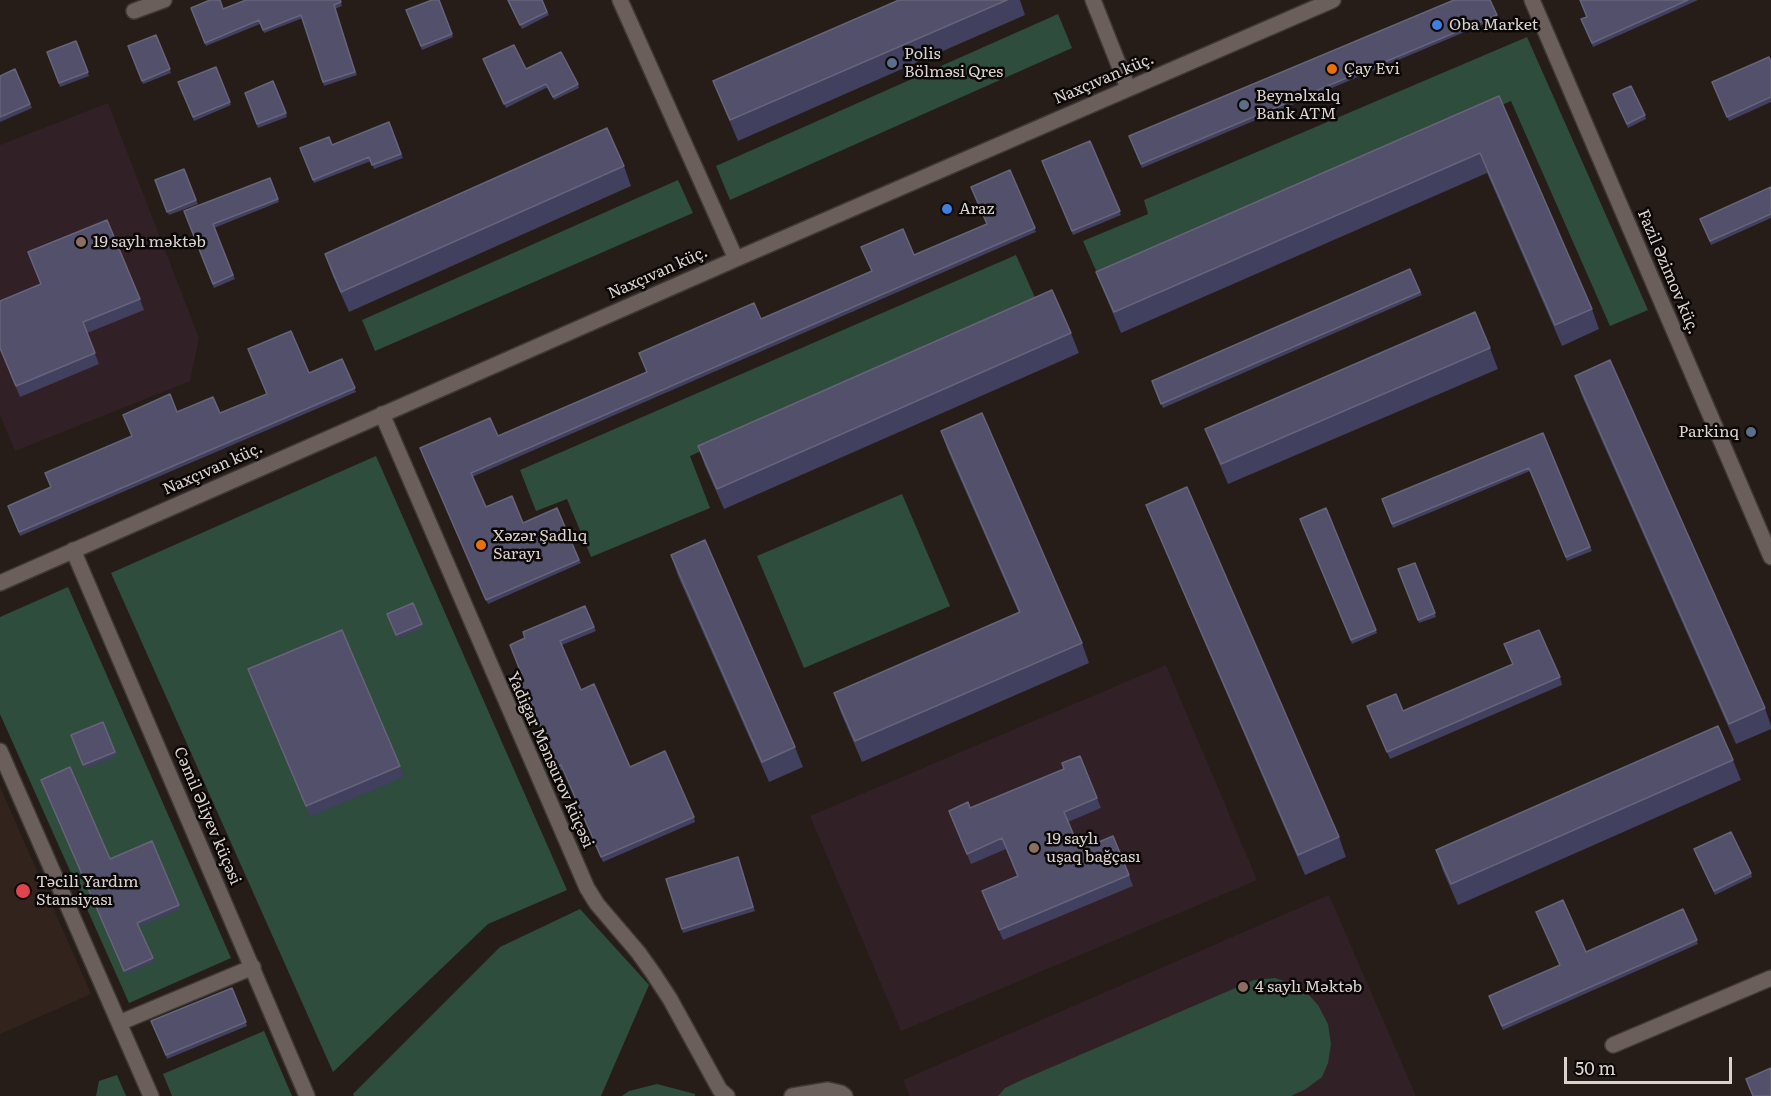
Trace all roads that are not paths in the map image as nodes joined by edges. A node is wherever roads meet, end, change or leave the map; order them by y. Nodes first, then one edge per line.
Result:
1 (164, 0) edge
2 (620, 0) edge
3 (1093, 0) edge
4 (1333, 0) edge
5 (1532, 0) edge
6 (1314, 4) edge
7 (134, 11) dead end
8 (1128, 88) junction
9 (736, 259) junction
10 (381, 414) junction
11 (73, 550) junction
12 (1771, 557) edge
13 (0, 583) edge
14 (0, 751) edge
15 (253, 967) junction
16 (1771, 978) edge
17 (119, 1023) junction
18 (1613, 1045) dead end
19 (151, 1096) edge
20 (307, 1096) edge
21 (727, 1096) edge
22 (792, 1096) edge
23 (844, 1096) edge

1 - 7 street
2 - 9 street
3 - 8 street
4 - 6 street, Naxçıvan küç.
5 - 12 street, Fazil Əzimov küç.
6 - 8 street, Naxçıvan küç.
8 - 9 street, Naxçıvan küç.
9 - 10 street, Naxçıvan küç.
10 - 11 street, Naxçıvan küç.
10 - 21 street, Yadigar Mənsurov küçəsi
11 - 13 street, Naxçıvan küç.
11 - 15 street, Cəmil Əliyev küçəsi
14 - 17 street
15 - 17 street
15 - 20 street, Cəmil Əliyev küçəsi
16 - 18 street
17 - 19 street
22 - 23 street

